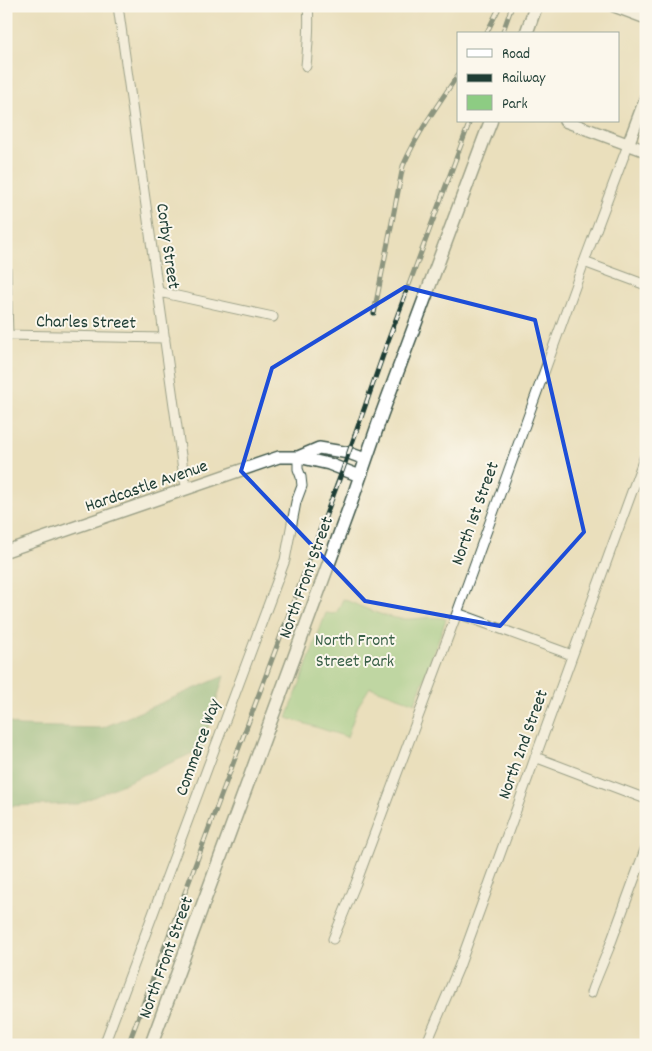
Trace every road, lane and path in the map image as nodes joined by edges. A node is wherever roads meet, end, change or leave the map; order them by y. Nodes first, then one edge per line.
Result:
1 (118, 6) edge
2 (308, 6) edge
3 (536, 6) edge
4 (614, 6) edge
5 (646, 18) edge
6 (527, 32) edge
7 (306, 66) dead end
8 (646, 97) edge
9 (491, 122) edge
10 (568, 122) edge
11 (628, 145) junction
12 (646, 151) edge
13 (584, 262) junction
14 (6, 269) edge
15 (646, 285) edge
16 (159, 292) junction
17 (273, 317) dead end
18 (7, 335) edge
19 (165, 338) junction
20 (646, 453) edge
21 (298, 457) junction
22 (365, 459) junction
23 (360, 476) junction
24 (187, 489) junction
25 (6, 551) edge
26 (456, 613) junction
27 (572, 655) junction
28 (535, 757) junction
29 (646, 800) edge
30 (646, 847) edge
31 (334, 939) dead end
32 (591, 993) dead end
33 (104, 1045) edge
34 (151, 1045) edge
35 (426, 1045) edge

1 - 16 street, Corby Street
2 - 7 street
3 - 6 main road
4 - 5 street
8 - 11 street, North 1st Street
9 - 22 main road, North Front Street
10 - 11 street
11 - 12 street
11 - 13 street, North 1st Street
13 - 15 street
13 - 26 street, North 1st Street
14 - 18 street
16 - 17 street
16 - 19 street, Corby Street
18 - 19 street, Charles Street
19 - 24 street, Corby Street
20 - 27 street, North 2nd Street
21 - 22 street, Hardcastle Avenue
21 - 23 street, Hardcastle Avenue
21 - 24 street, Hardcastle Avenue
21 - 33 street, Commerce Way
22 - 23 main road, North Front Street
23 - 34 main road, North Front Street
24 - 25 street, Hardcastle Avenue
26 - 27 street
26 - 31 street, North 1st Street
27 - 28 street, North 2nd Street
28 - 29 street
28 - 35 street, North 2nd Street
30 - 32 street

